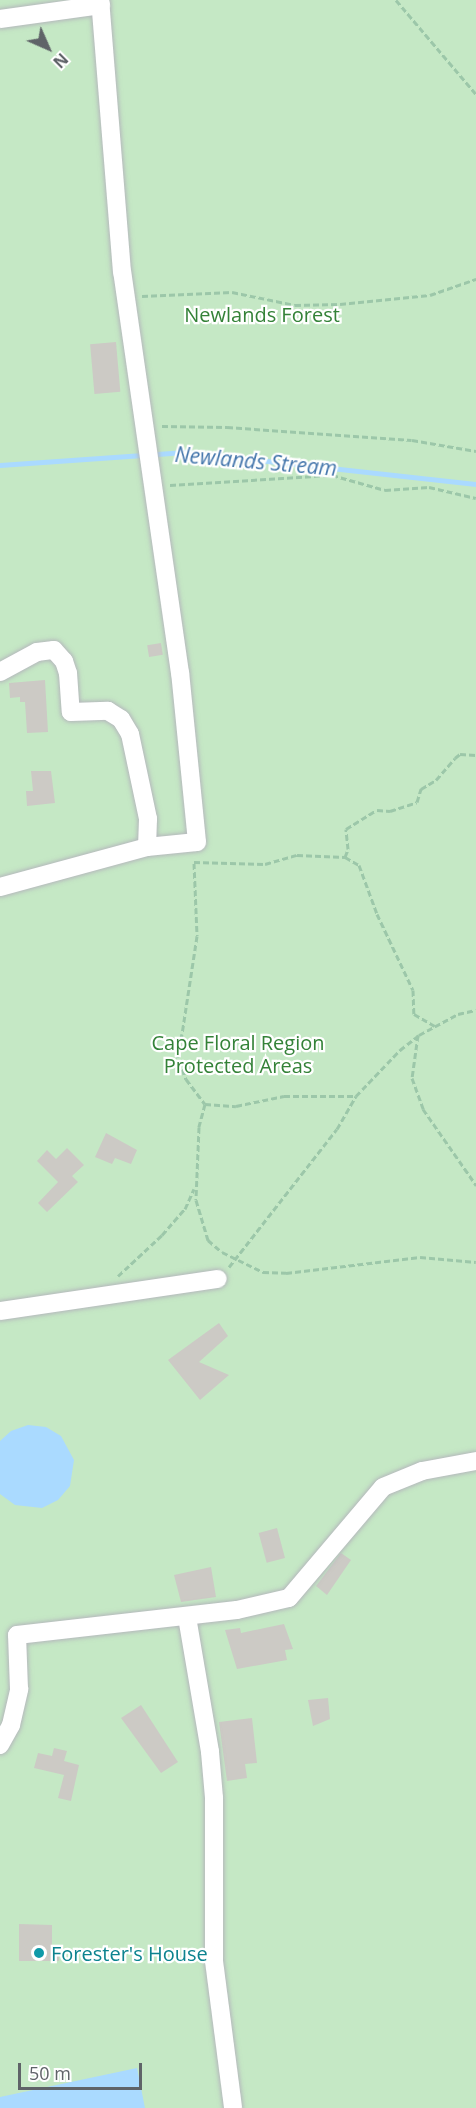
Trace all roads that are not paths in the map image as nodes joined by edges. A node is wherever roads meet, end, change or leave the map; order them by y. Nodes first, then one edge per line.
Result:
1 (101, 2) edge
2 (0, 19) edge
3 (0, 672) edge
4 (147, 847) junction
5 (0, 887) edge
6 (218, 1279) road end
7 (0, 1311) edge
8 (476, 1461) edge
9 (187, 1617) junction
10 (9, 1636) edge
11 (0, 1745) edge
12 (233, 2108) edge

1 - 2 street
1 - 4 street
3 - 4 street
4 - 5 street
6 - 7 street
8 - 9 street
9 - 10 street
9 - 12 street
10 - 11 street

